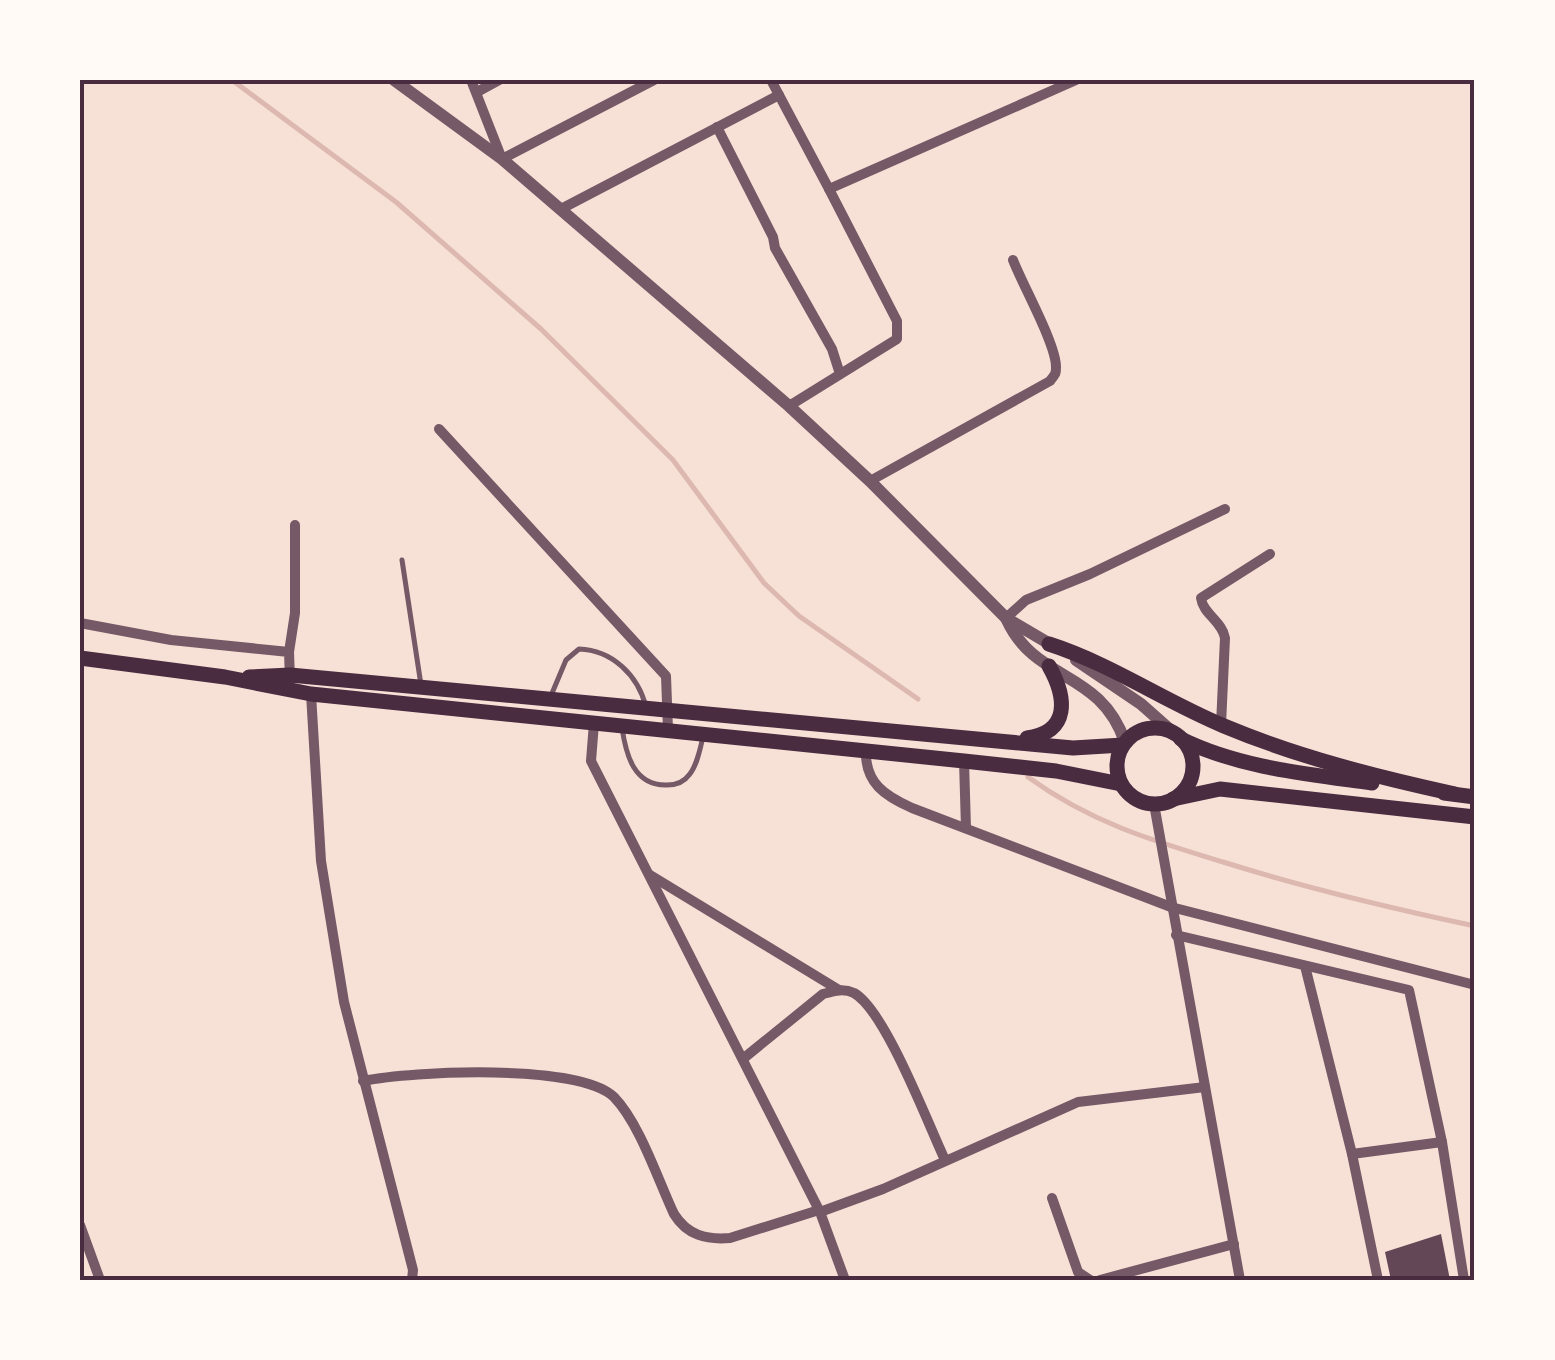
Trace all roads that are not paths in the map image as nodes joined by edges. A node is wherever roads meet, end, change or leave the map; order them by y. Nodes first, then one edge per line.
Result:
1 (394, 80) edge
2 (470, 80) edge
3 (500, 80) edge
4 (654, 80) edge
5 (771, 80) edge
6 (1076, 80) edge
7 (476, 92) junction
8 (779, 95) junction
9 (717, 127) junction
10 (502, 159) junction
11 (829, 189) junction
12 (561, 209) junction
13 (1013, 260) dead end
14 (840, 374) junction
15 (789, 406) junction
16 (439, 429) dead end
17 (870, 481) junction
18 (1225, 508) dead end
19 (296, 524) dead end
20 (1270, 554) dead end
21 (402, 560) dead end
22 (1006, 618) junction
23 (80, 623) edge
24 (1049, 644) junction
25 (289, 652) junction
26 (80, 658) edge
27 (1049, 666) junction
28 (289, 683) junction
29 (421, 688) junction
30 (311, 694) junction
31 (549, 700) junction
32 (646, 710) junction
33 (669, 712) junction
34 (594, 722) junction
35 (1221, 724) junction
36 (621, 725) junction
37 (668, 730) junction
38 (704, 733) junction
39 (1178, 737) junction
40 (1004, 741) junction
41 (1124, 744) junction
42 (866, 751) junction
43 (964, 761) junction
44 (1121, 784) junction
45 (1454, 794) junction
46 (1475, 797) edge
47 (1174, 799) junction
48 (1154, 804) junction
49 (1475, 817) edge
50 (966, 828) junction
51 (649, 874) junction
52 (1172, 906) junction
53 (1176, 934) junction
54 (1305, 966) junction
55 (1414, 970) junction
56 (1475, 985) edge
57 (839, 990) junction
58 (1408, 990) junction
59 (744, 1058) junction
60 (364, 1080) junction
61 (1205, 1087) junction
62 (1442, 1142) junction
63 (1352, 1154) junction
64 (945, 1160) junction
65 (1052, 1198) dead end
66 (820, 1211) junction
67 (80, 1225) edge
68 (1234, 1244) junction
69 (100, 1280) edge
70 (412, 1280) edge
71 (845, 1280) edge
72 (1090, 1280) edge
73 (1100, 1280) edge
74 (1240, 1280) edge
75 (1378, 1280) edge
76 (1464, 1280) edge

1 - 10 street
2 - 7 street
3 - 7 street
4 - 10 street
5 - 8 street
6 - 11 street
7 - 10 street
8 - 9 street
8 - 11 street
9 - 12 street
9 - 14 street
10 - 12 street
11 - 14 street
12 - 15 street
13 - 17 street
14 - 15 street
15 - 17 street
16 - 33 street
17 - 22 street
18 - 22 street
19 - 25 street
20 - 35 street
21 - 29 lane
22 - 24 street
22 - 27 street
23 - 25 street
24 - 35 main road
24 - 39 street
25 - 28 street
26 - 28 main road
27 - 40 main road
27 - 41 street
28 - 29 main road
28 - 30 main road
29 - 31 main road
30 - 34 main road
30 - 60 street
31 - 32 main road
31 - 32 lane
32 - 33 main road
33 - 37 street
33 - 40 main road
34 - 36 main road
34 - 51 street
35 - 45 main road
36 - 37 main road
36 - 38 lane
37 - 38 main road
38 - 42 main road
39 - 41 main road
39 - 45 main road
39 - 47 main road
40 - 41 main road
41 - 44 main road
42 - 43 main road
42 - 50 street
43 - 44 main road
43 - 50 street
44 - 48 main road
45 - 46 main road
47 - 48 main road
47 - 49 main road
48 - 52 street
50 - 52 street
51 - 57 street
51 - 59 street
52 - 53 street
52 - 55 street
53 - 54 street
53 - 61 street
54 - 58 street
54 - 63 street
55 - 56 street
55 - 58 street
57 - 59 street
57 - 64 street
58 - 62 street
59 - 66 street
60 - 66 street
60 - 70 street
61 - 64 street
61 - 68 street
62 - 63 street
62 - 76 street
63 - 75 street
64 - 66 street
65 - 72 street
66 - 71 street
67 - 69 street
68 - 73 street
68 - 74 street

